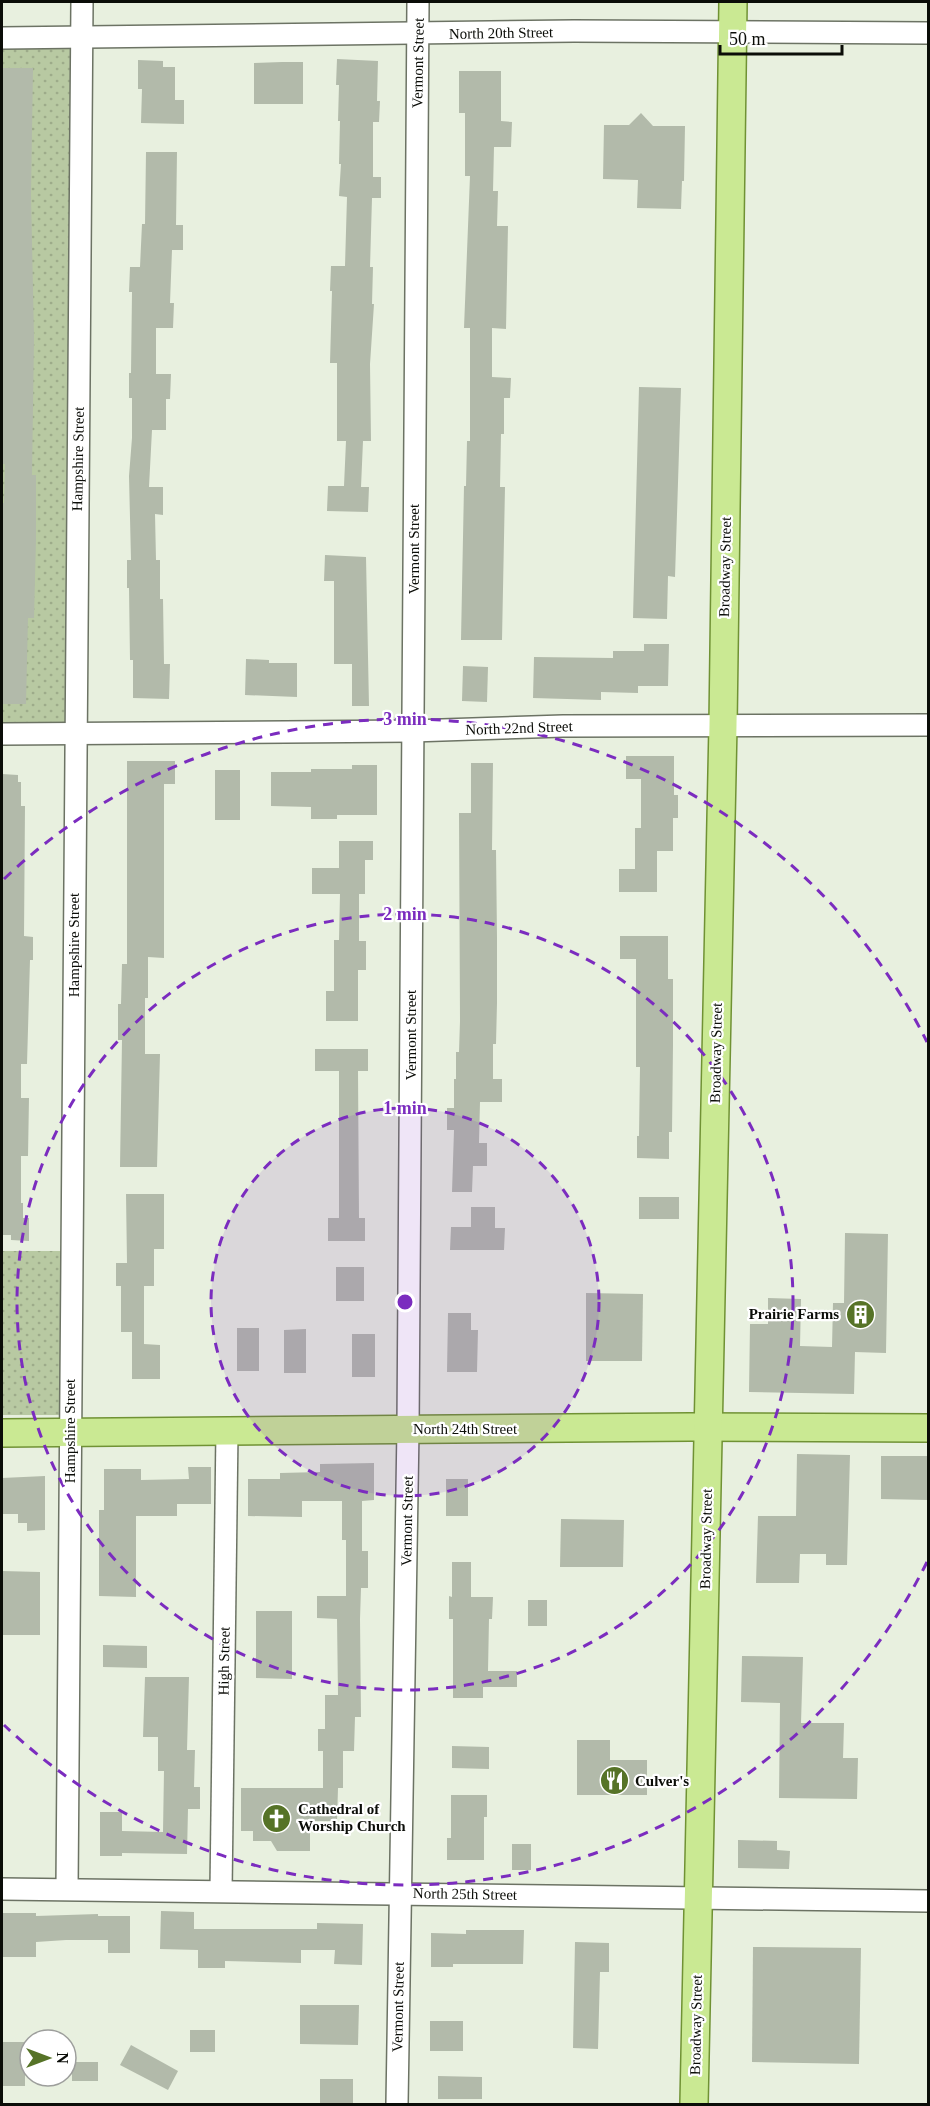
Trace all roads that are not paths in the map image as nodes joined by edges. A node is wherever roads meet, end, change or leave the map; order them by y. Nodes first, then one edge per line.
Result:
1 (82, 2) edge
2 (418, 2) edge
3 (733, 2) edge
4 (732, 33) junction
5 (928, 33) edge
6 (418, 34) junction
7 (82, 37) junction
8 (2, 38) edge
9 (723, 725) junction
10 (928, 725) edge
11 (412, 731) junction
12 (75, 733) junction
13 (2, 734) edge
14 (709, 1428) junction
15 (928, 1428) edge
16 (408, 1430) junction
17 (227, 1431) junction
18 (70, 1432) junction
19 (2, 1433) edge
20 (2, 1889) edge
21 (67, 1889) junction
22 (221, 1891) junction
23 (400, 1893) junction
24 (699, 1898) junction
25 (928, 1901) edge
26 (397, 2104) edge
27 (694, 2104) edge

1 - 7 street, Hampshire Street
2 - 6 street, Vermont Street
3 - 4 main road, Broadway Street
4 - 5 street, North 20th Street
4 - 6 street, North 20th Street
4 - 9 main road, Broadway Street
6 - 7 street, North 20th Street
6 - 11 street, Vermont Street
7 - 8 street, North 20th Street
7 - 12 street, Hampshire Street
9 - 10 street, North 22nd Street
9 - 11 street, North 22nd Street
9 - 14 main road, Broadway Street
11 - 12 street, North 22nd Street
11 - 16 street, Vermont Street
12 - 13 street, North 22nd Street
12 - 18 street, Hampshire Street
14 - 15 main road, North 24th Street
14 - 16 main road, North 24th Street
14 - 24 main road, Broadway Street
16 - 17 main road, North 24th Street
16 - 23 street, Vermont Street
17 - 18 main road, North 24th Street
17 - 22 street, High Street
18 - 19 main road, North 24th Street
18 - 21 street, Hampshire Street
20 - 21 street, North 25th Street
21 - 22 street, North 25th Street
22 - 23 street, North 25th Street
23 - 24 street, North 25th Street
23 - 26 street, Vermont Street
24 - 25 street, North 25th Street
24 - 27 main road, Broadway Street

